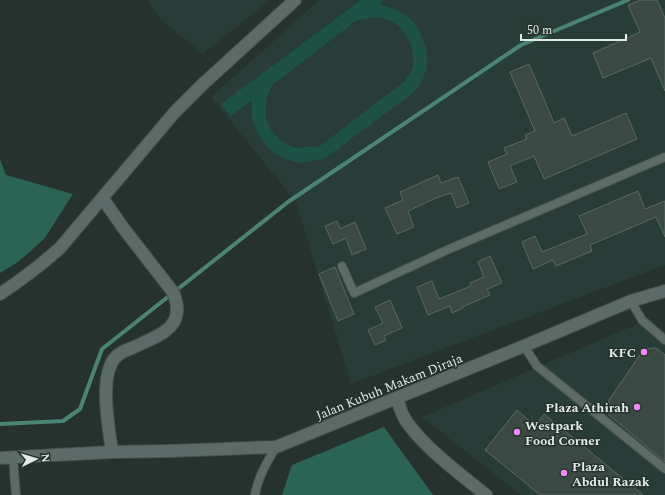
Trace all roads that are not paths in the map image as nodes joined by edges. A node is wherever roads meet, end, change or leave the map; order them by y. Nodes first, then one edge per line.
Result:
1 (295, 0) edge
2 (665, 157) edge
3 (103, 199) junction
4 (342, 266) dead end
5 (665, 292) edge
6 (0, 294) edge
7 (631, 301) junction
8 (665, 340) edge
9 (524, 346) junction
10 (397, 398) junction
11 (276, 447) junction
12 (112, 452) junction
13 (0, 458) edge
14 (13, 458) junction
15 (665, 469) edge
16 (16, 495) edge
17 (255, 495) edge
18 (486, 495) edge

1 - 3 street
2 - 4 lane
3 - 6 street
3 - 12 street
5 - 7 street, Jalan Kubuh Makam Diraja
7 - 8 lane
7 - 9 street, Jalan Kubuh Makam Diraja
9 - 10 street, Jalan Kubuh Makam Diraja
9 - 15 lane
10 - 11 street, Jalan Kubuh Makam Diraja
10 - 18 street
11 - 12 street, Jalan Kubuh Makam Diraja
11 - 17 lane
12 - 14 street, Jalan Kubuh Makam Diraja
13 - 14 street, Jalan Kubuh Makam Diraja
14 - 16 lane

